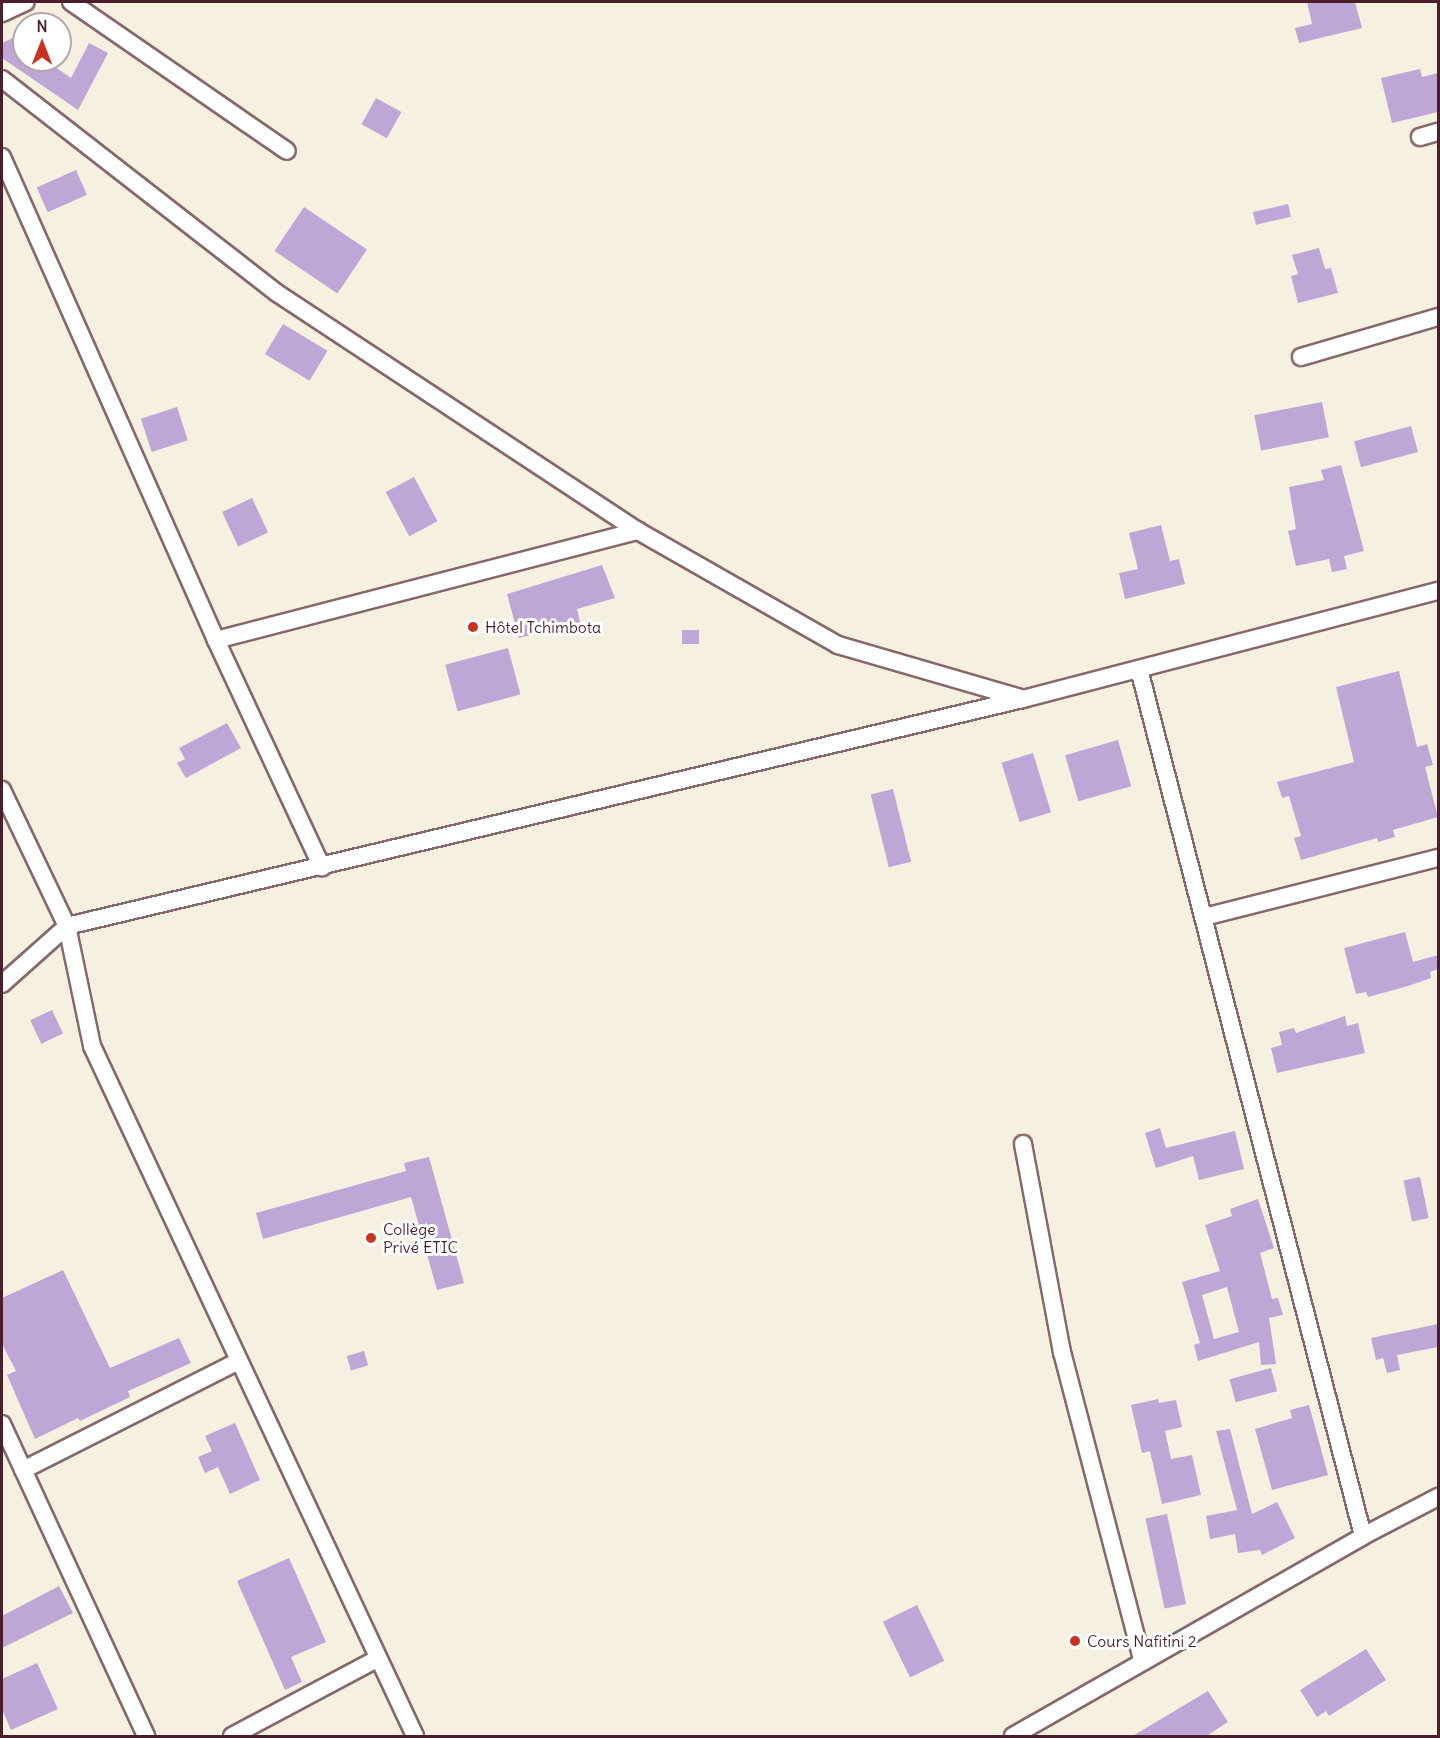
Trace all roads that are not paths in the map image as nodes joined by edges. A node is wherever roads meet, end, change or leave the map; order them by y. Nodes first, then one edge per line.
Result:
1 (26, 2) edge
2 (71, 2) edge
3 (2, 13) edge
4 (2, 79) edge
5 (1438, 132) edge
6 (1420, 137) dead end
7 (287, 151) dead end
8 (2, 157) edge
9 (1438, 317) edge
10 (1301, 357) dead end
11 (639, 531) junction
12 (1438, 591) edge
13 (216, 640) junction
14 (1139, 669) junction
15 (1023, 699) junction
16 (2, 790) edge
17 (1438, 858) edge
18 (322, 867) junction
19 (1204, 917) junction
20 (67, 926) junction
21 (2, 984) edge
22 (1023, 1144) dead end
23 (239, 1361) junction
24 (2, 1424) edge
25 (22, 1470) junction
26 (1438, 1497) edge
27 (1363, 1536) junction
28 (377, 1659) junction
29 (1143, 1662) junction
30 (146, 1737) edge
31 (232, 1737) edge
32 (415, 1737) edge
33 (1013, 1737) edge

1 - 3 street
2 - 7 street
4 - 11 street
5 - 6 street
8 - 13 street
9 - 10 street
11 - 13 street
11 - 15 street
12 - 14 street
13 - 18 street
14 - 15 street
14 - 19 street
15 - 18 street
16 - 20 street
17 - 19 street
18 - 20 street
19 - 27 street
20 - 21 street
20 - 23 street
22 - 29 street
23 - 25 street
23 - 28 street
24 - 25 street
25 - 30 street
26 - 27 street
27 - 29 street
28 - 31 street
28 - 32 street
29 - 33 street

